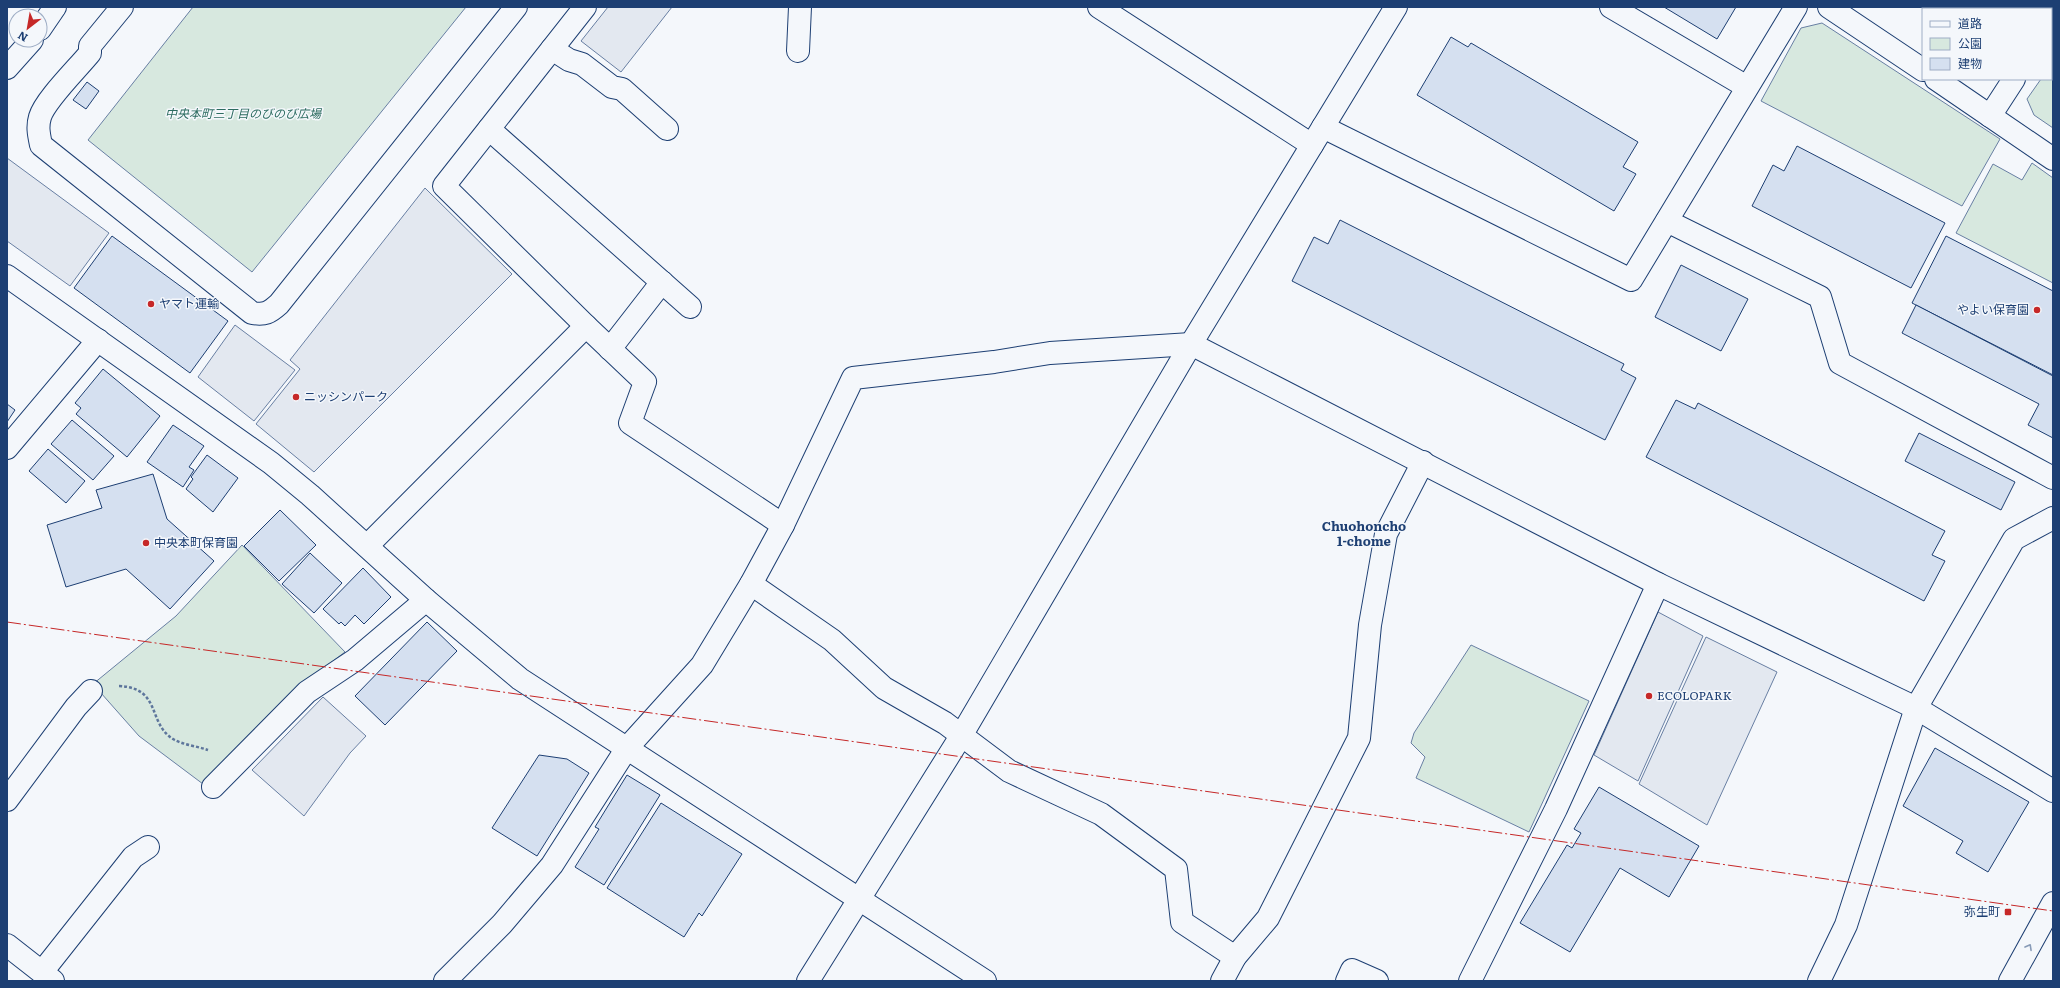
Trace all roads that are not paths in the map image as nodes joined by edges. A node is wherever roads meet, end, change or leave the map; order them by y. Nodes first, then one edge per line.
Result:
1 (55, 7) edge
2 (122, 7) edge
3 (516, 7) edge
4 (585, 7) edge
5 (800, 7) edge
6 (1099, 7) edge
7 (1396, 7) edge
8 (1611, 7) edge
9 (1796, 7) edge
10 (1829, 7) edge
11 (48, 17) edge
12 (25, 48) edge
13 (552, 49) junction
14 (798, 51) dead end
15 (7, 68) edge
16 (1922, 69) edge
17 (1937, 80) edge
18 (2013, 80) edge
19 (1747, 87) junction
20 (1990, 116) junction
21 (489, 129) junction
22 (667, 129) dead end
23 (1317, 136) junction
24 (2053, 159) edge
25 (1667, 221) junction
26 (7, 276) edge
27 (662, 282) junction
28 (690, 308) dead end
29 (586, 326) junction
30 (98, 340) junction
31 (1192, 344) junction
32 (610, 349) junction
33 (7, 448) edge
34 (1423, 462) junction
35 (2053, 478) edge
36 (2053, 518) edge
37 (783, 525) junction
38 (367, 546) junction
39 (751, 584) junction
40 (1658, 584) junction
41 (426, 600) junction
42 (91, 692) road end
43 (1916, 708) junction
44 (961, 736) junction
45 (627, 748) junction
46 (213, 787) dead end
47 (2053, 791) edge
48 (7, 800) edge
49 (148, 847) dead end
50 (859, 899) junction
51 (2053, 903) edge
52 (7, 945) edge
53 (1235, 957) junction
54 (48, 976) edge
55 (445, 981) edge
56 (808, 981) edge
57 (986, 981) edge
58 (1222, 981) edge
59 (1347, 981) edge
60 (1377, 981) edge
61 (1470, 981) edge
62 (1819, 981) edge
63 (2010, 981) edge

1 - 11 main road
2 - 3 main road
4 - 13 main road
5 - 14 main road
6 - 23 main road
7 - 23 main road
8 - 19 main road
9 - 19 main road
10 - 16 main road
12 - 15 main road
13 - 21 main road
13 - 22 main road
17 - 20 main road
18 - 20 main road
19 - 25 main road
20 - 24 main road
21 - 27 main road
21 - 29 main road
23 - 25 main road
23 - 31 main road
25 - 35 main road
26 - 30 main road
27 - 28 main road
27 - 32 main road
29 - 32 main road
29 - 38 main road
30 - 33 main road
30 - 38 main road
31 - 34 main road
31 - 37 main road
31 - 44 main road
32 - 37 main road
34 - 40 main road
34 - 53 main road
36 - 43 main road
37 - 39 main road
38 - 41 main road
39 - 44 main road
39 - 45 main road
40 - 43 main road
40 - 61 main road
41 - 45 main road
41 - 46 main road
42 - 48 main road
43 - 47 main road
43 - 62 main road
44 - 50 main road
44 - 53 main road
45 - 50 main road
45 - 55 main road
49 - 54 main road
50 - 56 main road
50 - 57 main road
63 -> 51 main road
52 - 54 main road
53 - 58 main road
59 - 60 main road

